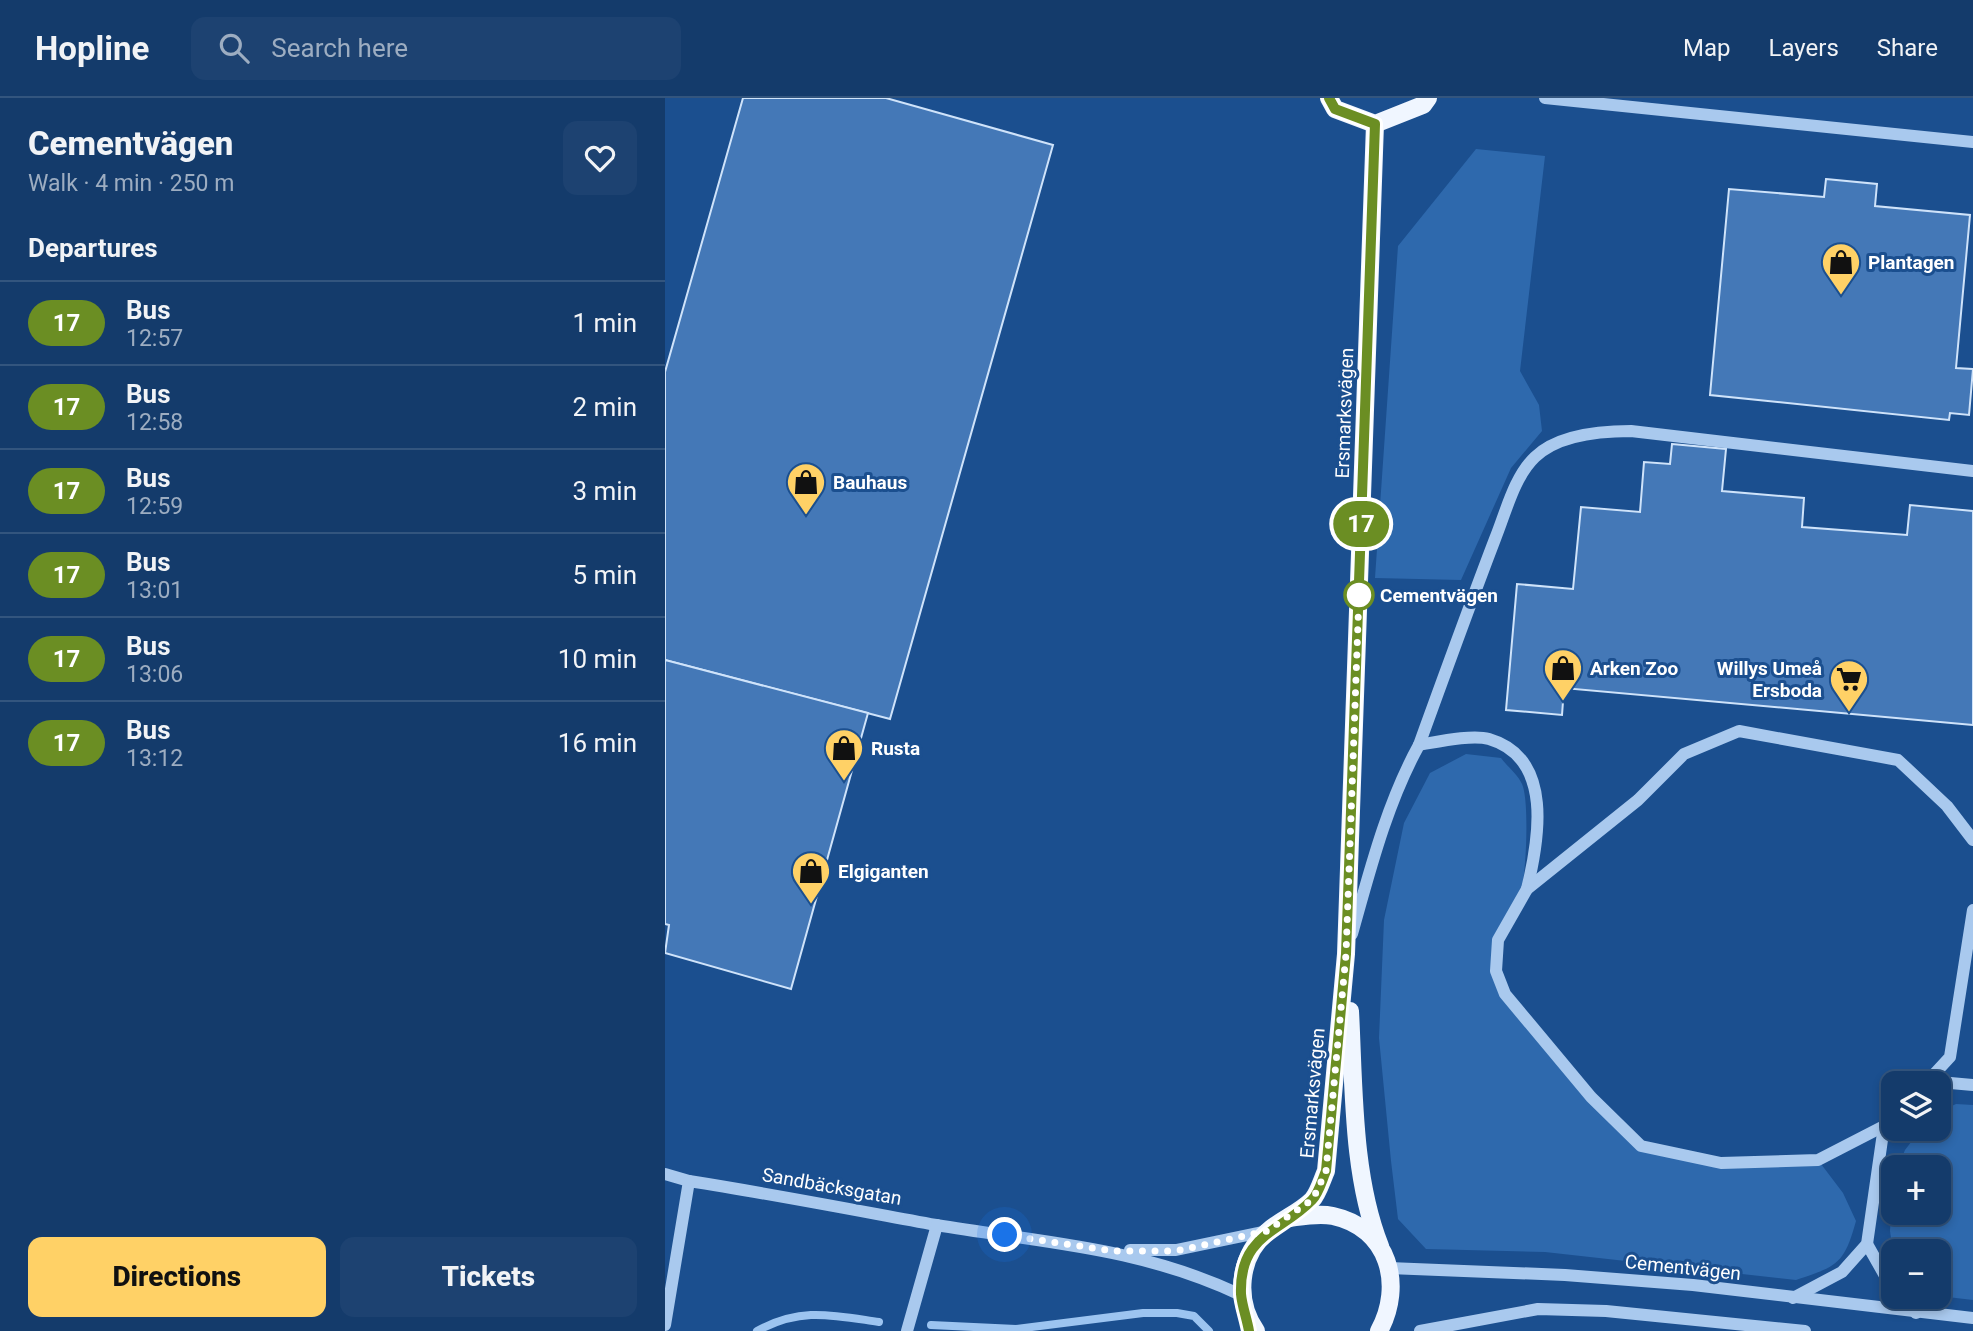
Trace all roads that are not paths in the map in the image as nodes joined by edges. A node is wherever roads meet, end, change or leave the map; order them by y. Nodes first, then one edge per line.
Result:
1 (1329, 98) edge
2 (1429, 98) edge
3 (1545, 98) edge
4 (1375, 124) junction
5 (1973, 142) edge
6 (1973, 471) edge
7 (1419, 745) junction
8 (1973, 840) edge
9 (1527, 889) junction
10 (1973, 910) edge
11 (1346, 954) junction
12 (1937, 1071) edge
13 (1951, 1084) edge
14 (1973, 1085) edge
15 (1881, 1125) edge
16 (1885, 1141) edge
17 (665, 1174) edge
18 (689, 1181) junction
19 (1286, 1219) junction
20 (937, 1225) junction
21 (1267, 1231) junction
22 (1867, 1244) junction
23 (1380, 1246) junction
24 (1113, 1251) junction
25 (1389, 1268) junction
26 (1881, 1269) edge
27 (1241, 1295) junction
28 (1793, 1298) junction
29 (1913, 1309) edge
30 (1916, 1312) junction
31 (1973, 1318) edge
32 (665, 1325) edge
33 (1251, 1327) edge
34 (907, 1331) edge
35 (1379, 1331) edge
36 (1420, 1331) edge
37 (1805, 1331) edge

1 - 4 main road
2 - 4 main road
3 - 5 street
4 - 11 main road, Ersmarksvägen
6 - 7 street
7 - 9 street
7 - 11 street
8 - 9 street
9 - 15 street
10 - 12 street
11 - 19 main road, Ersmarksvägen
11 - 23 main road, Ersmarksvägen
13 - 14 street
16 - 22 street
17 - 18 street, Sandbäcksgatan
18 - 20 street, Sandbäcksgatan
18 - 32 street
19 - 21 main road, Ersmarksvägen
19 - 23 main road
20 - 24 street, Sandbäcksgatan
20 - 34 street
21 - 24 street
21 - 27 main road
22 - 26 street
22 - 28 street
23 - 25 main road, Ersmarksvägen
24 - 27 street
25 - 28 street, Cementvägen
25 - 35 main road, Ersmarksvägen
27 - 33 main road
28 - 30 street, Cementvägen
29 - 30 street
30 - 31 street, Cementvägen
36 - 37 street

